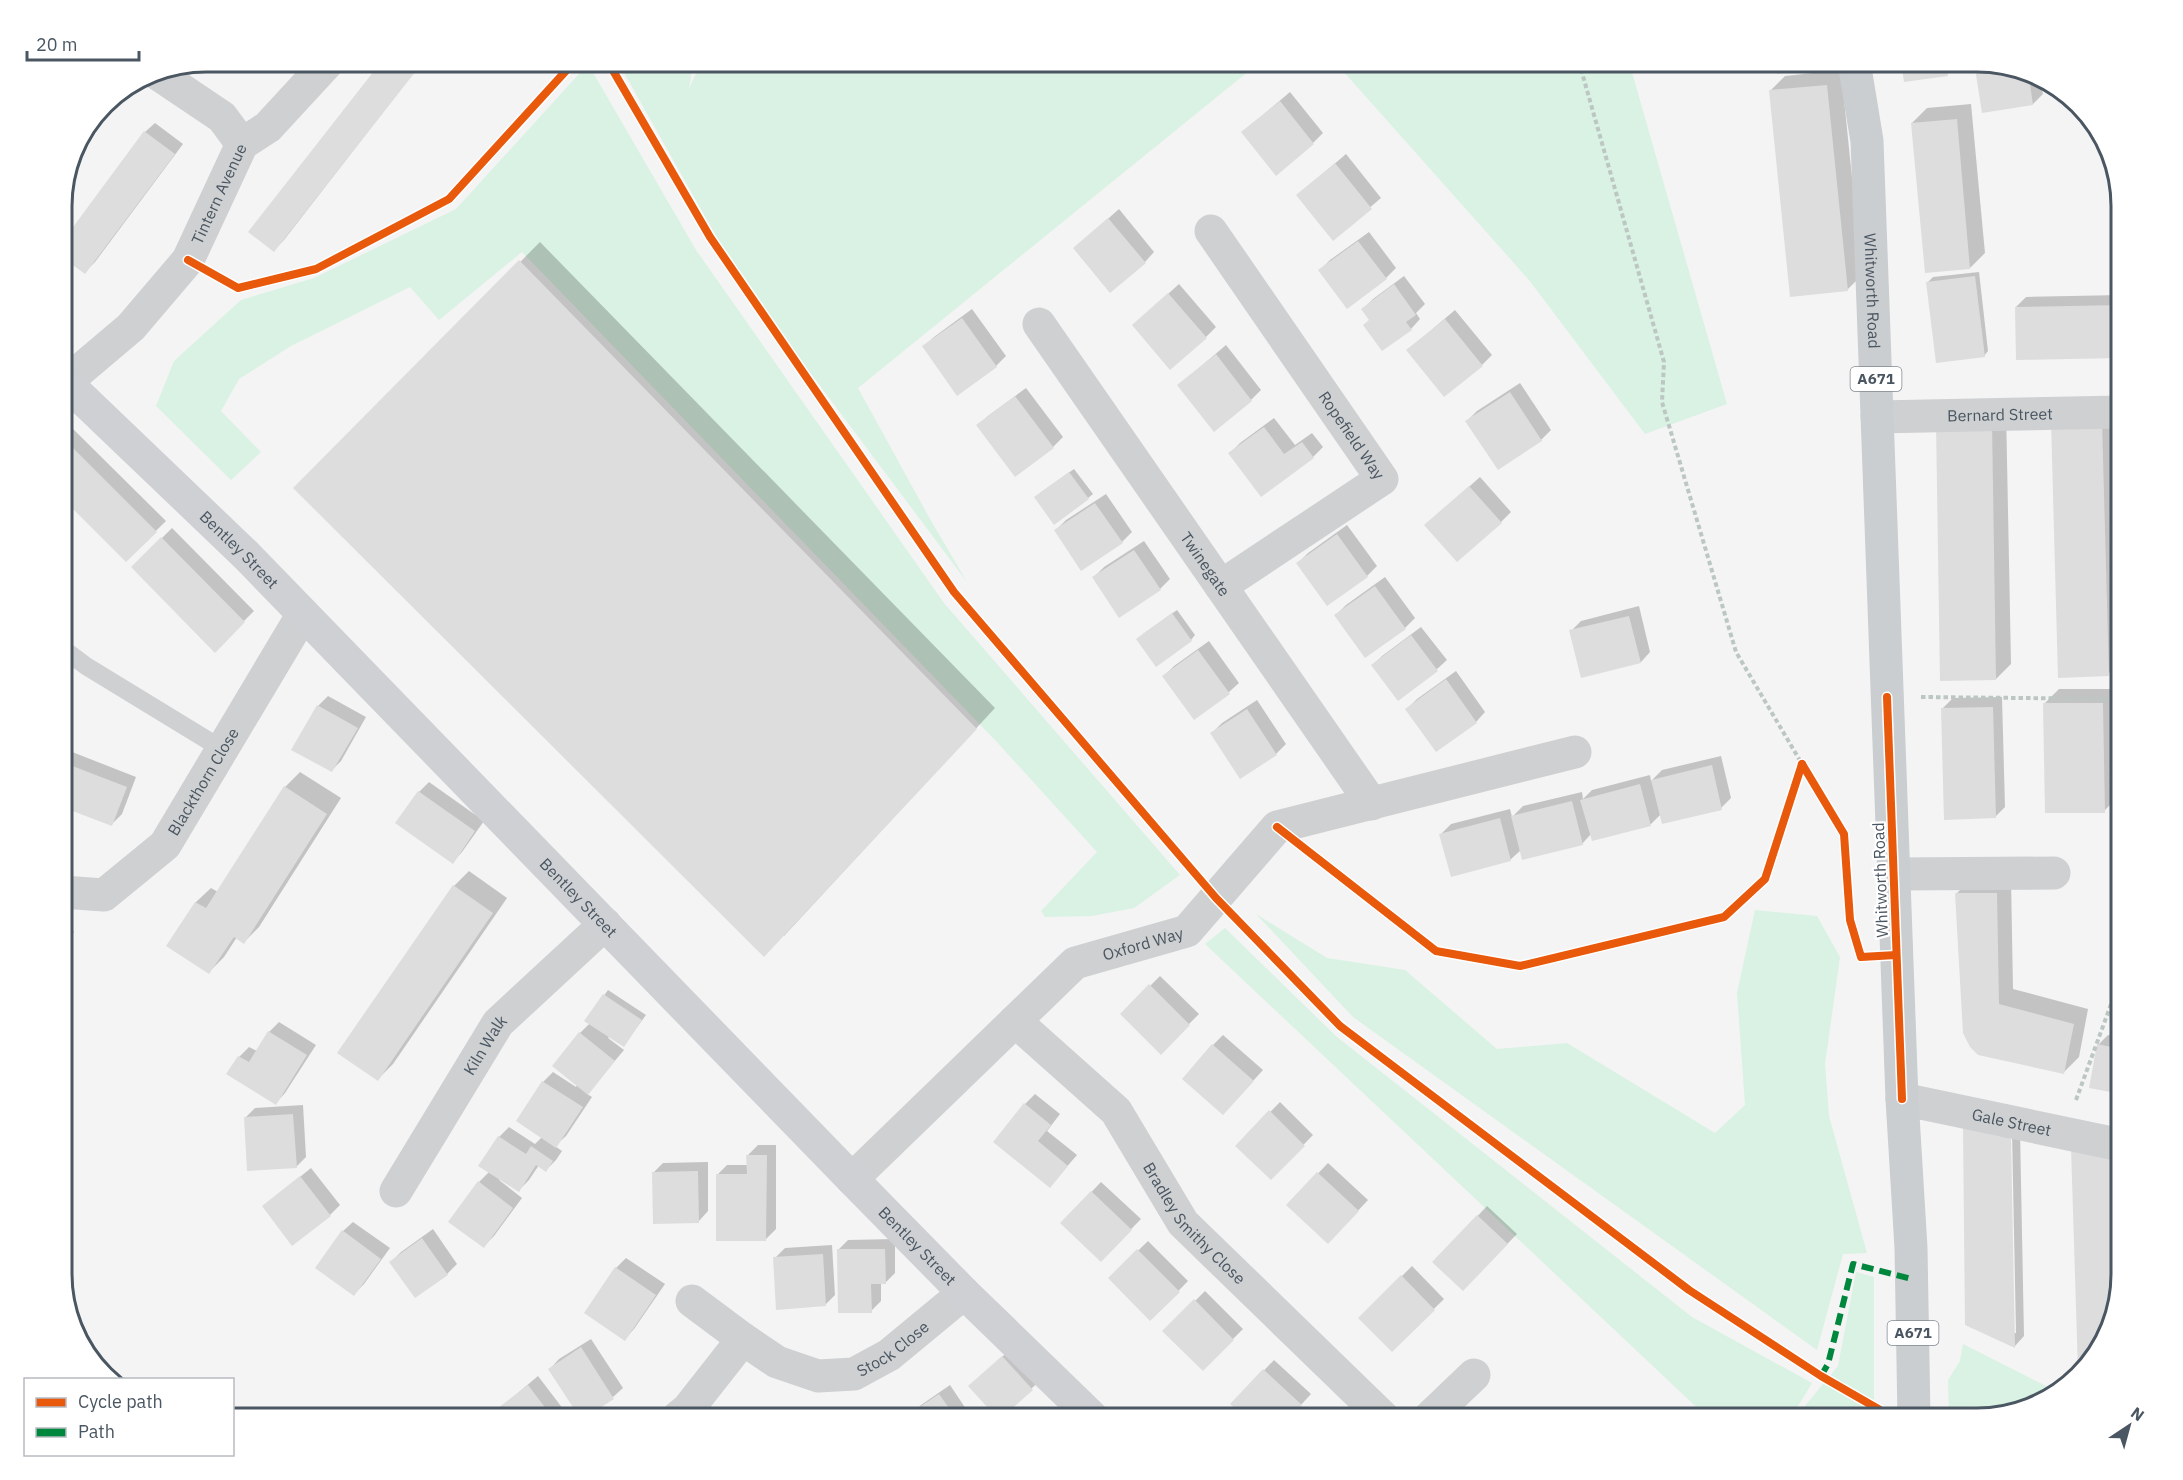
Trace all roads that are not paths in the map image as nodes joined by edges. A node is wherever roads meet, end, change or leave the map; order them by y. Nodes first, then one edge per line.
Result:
1 (319, 72) edge
2 (1856, 72) edge
3 (165, 79) edge
4 (242, 144) junction
5 (1211, 231) dead end
6 (1039, 324) dead end
7 (72, 375) edge
8 (72, 391) edge
9 (2111, 412) edge
10 (1877, 417) junction
11 (1221, 586) junction
12 (303, 614) junction
13 (72, 656) edge
14 (222, 749) junction
15 (1575, 752) dead end
16 (1372, 804) junction
17 (2054, 873) dead end
18 (1894, 874) junction
19 (72, 893) edge
20 (605, 924) junction
21 (1015, 1021) junction
22 (1902, 1099) junction
23 (2111, 1143) edge
24 (852, 1179) junction
25 (396, 1191) dead end
26 (964, 1293) junction
27 (692, 1301) dead end
28 (743, 1339) junction
29 (1474, 1376) dead end
30 (689, 1408) edge
31 (1082, 1408) edge
32 (1373, 1408) edge
33 (1441, 1408) edge
34 (1914, 1408) edge

1 - 4 street, Tintern Avenue
2 - 10 main road, Whitworth Road / A671
3 - 4 street
4 - 7 street, Tintern Avenue
5 - 11 street, Ropefield Way
6 - 11 street, Twinegate
8 - 12 street, Bentley Street
9 - 10 street, Bernard Street
10 - 18 main road, Whitworth Road / A671
11 - 16 street, Twinegate
12 - 14 street, Blackthorn Close
12 - 20 street, Bentley Street
13 - 14 lane
14 - 19 street, Blackthorn Close
15 - 16 street, Oxford Way
16 - 21 street, Oxford Way
17 - 18 street
18 - 22 main road, Whitworth Road / A671
20 - 24 street, Bentley Street
20 - 25 street, Kiln Walk
21 - 24 street, Oxford Way
21 - 32 street, Bradley Smithy Close
22 - 23 street, Gale Street
22 - 34 main road, Whitworth Road / A671
24 - 26 street, Bentley Street
26 - 28 street, Stock Close
26 - 31 street, Bentley Street
27 - 28 street, Stock Close
28 - 30 street
29 - 33 street

